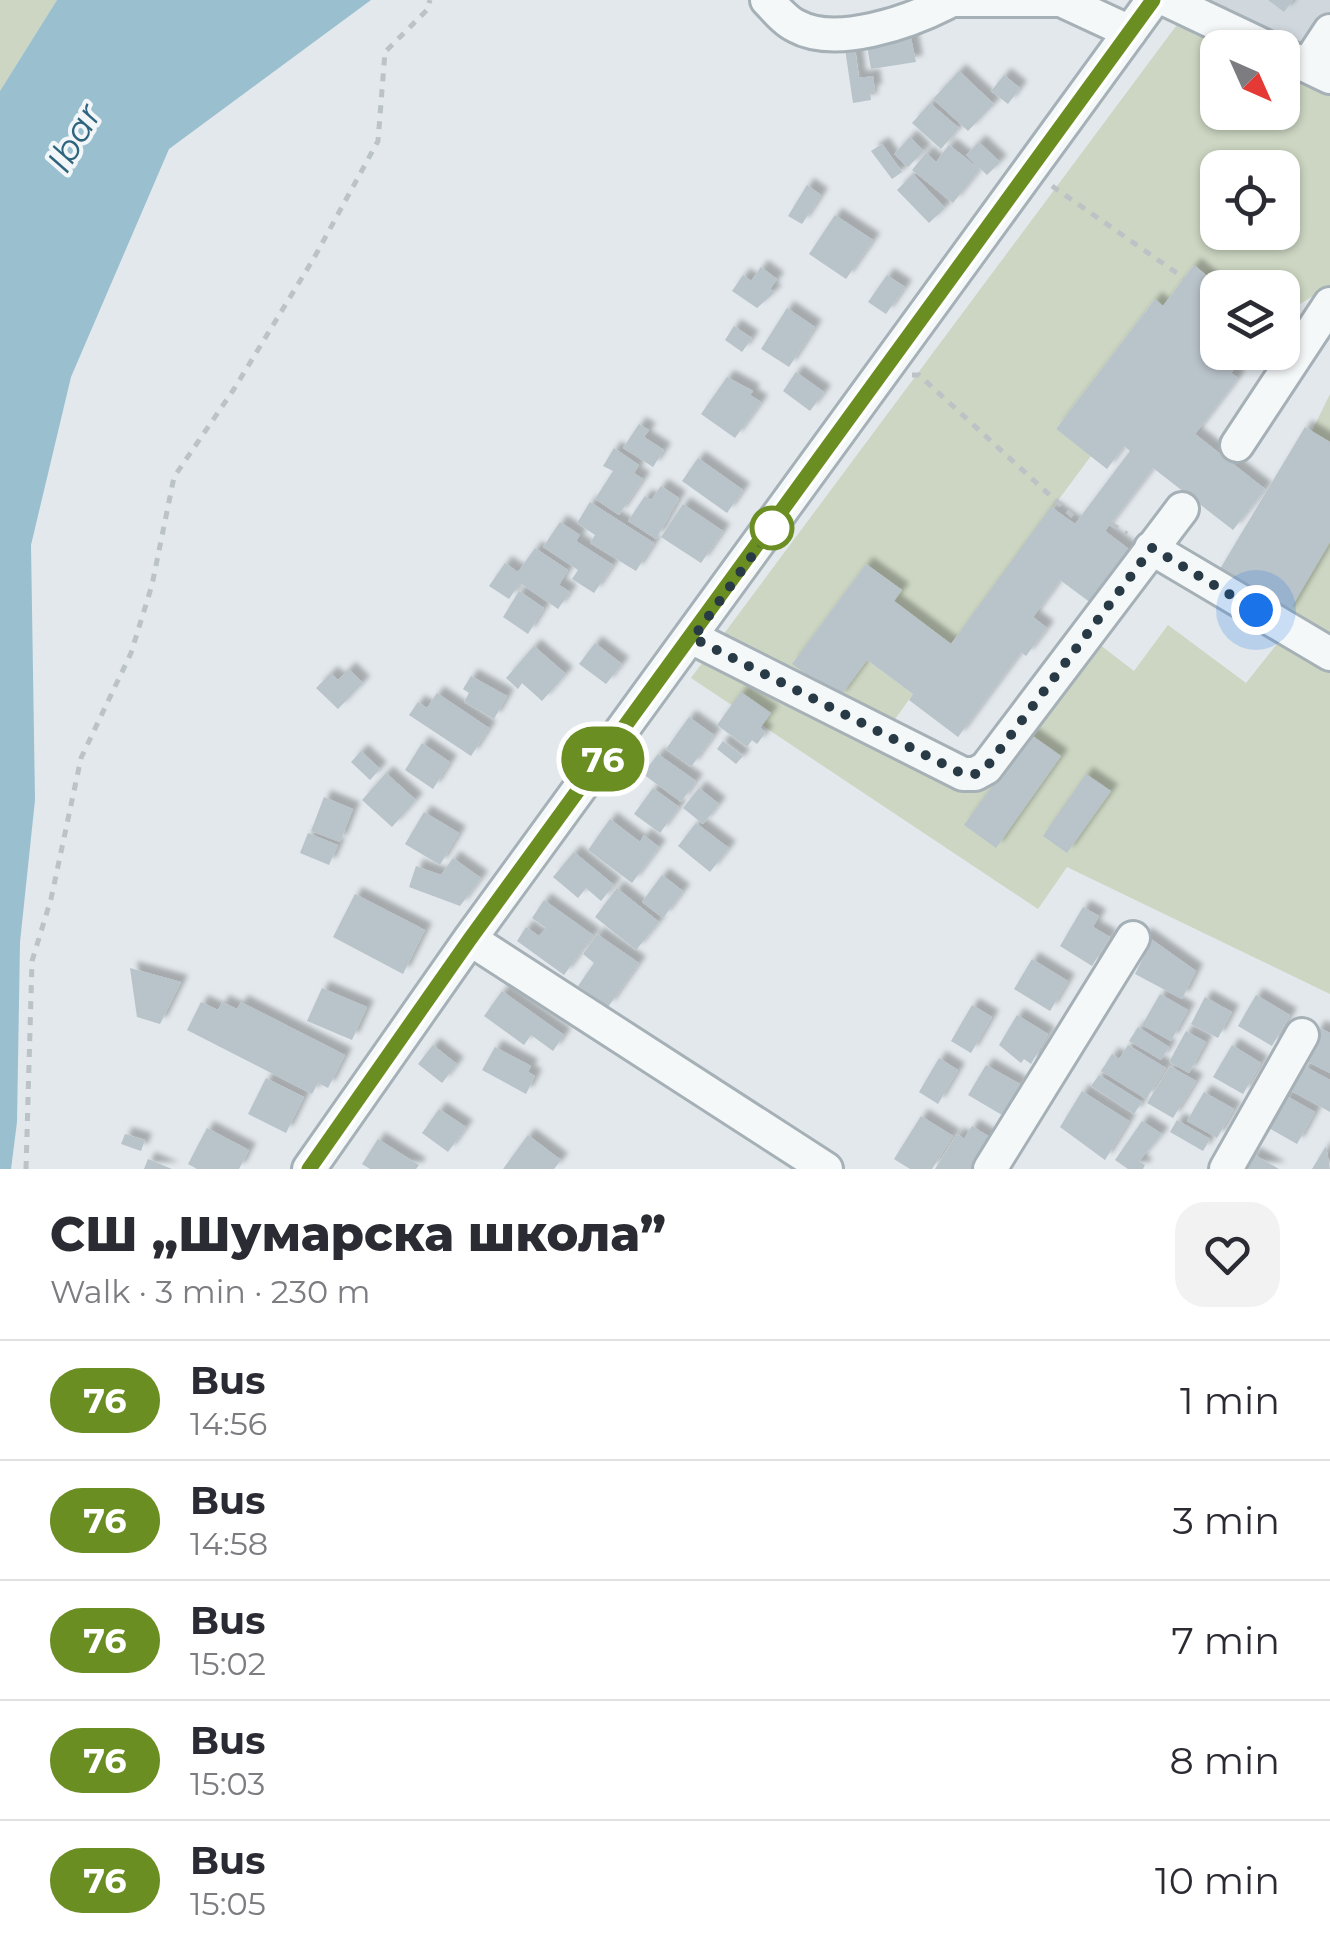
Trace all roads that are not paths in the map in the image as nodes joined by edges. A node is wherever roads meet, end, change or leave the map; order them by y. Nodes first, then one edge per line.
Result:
1 (767, 0) edge
2 (1153, 0) edge
3 (1167, 0) edge
4 (940, 2) edge
5 (1230, 30) edge
6 (1330, 31) edge
7 (1130, 32) junction
8 (1306, 66) edge
9 (1330, 304) edge
10 (1238, 445) dead end
11 (1182, 509) dead end
12 (1152, 548) junction
13 (693, 638) junction
14 (1330, 654) edge
15 (1134, 938) dead end
16 (470, 939) junction
17 (1302, 1034) dead end
18 (309, 1169) edge
19 (826, 1169) edge
20 (990, 1169) edge
21 (1226, 1169) edge

1 - 4 street
2 - 7 street
3 - 5 street
4 - 7 street
6 - 8 street
7 - 13 street
9 - 10 street
11 - 12 street
12 - 13 street
12 - 14 street
13 - 16 street
15 - 20 street
16 - 18 street
16 - 19 street
17 - 21 street

